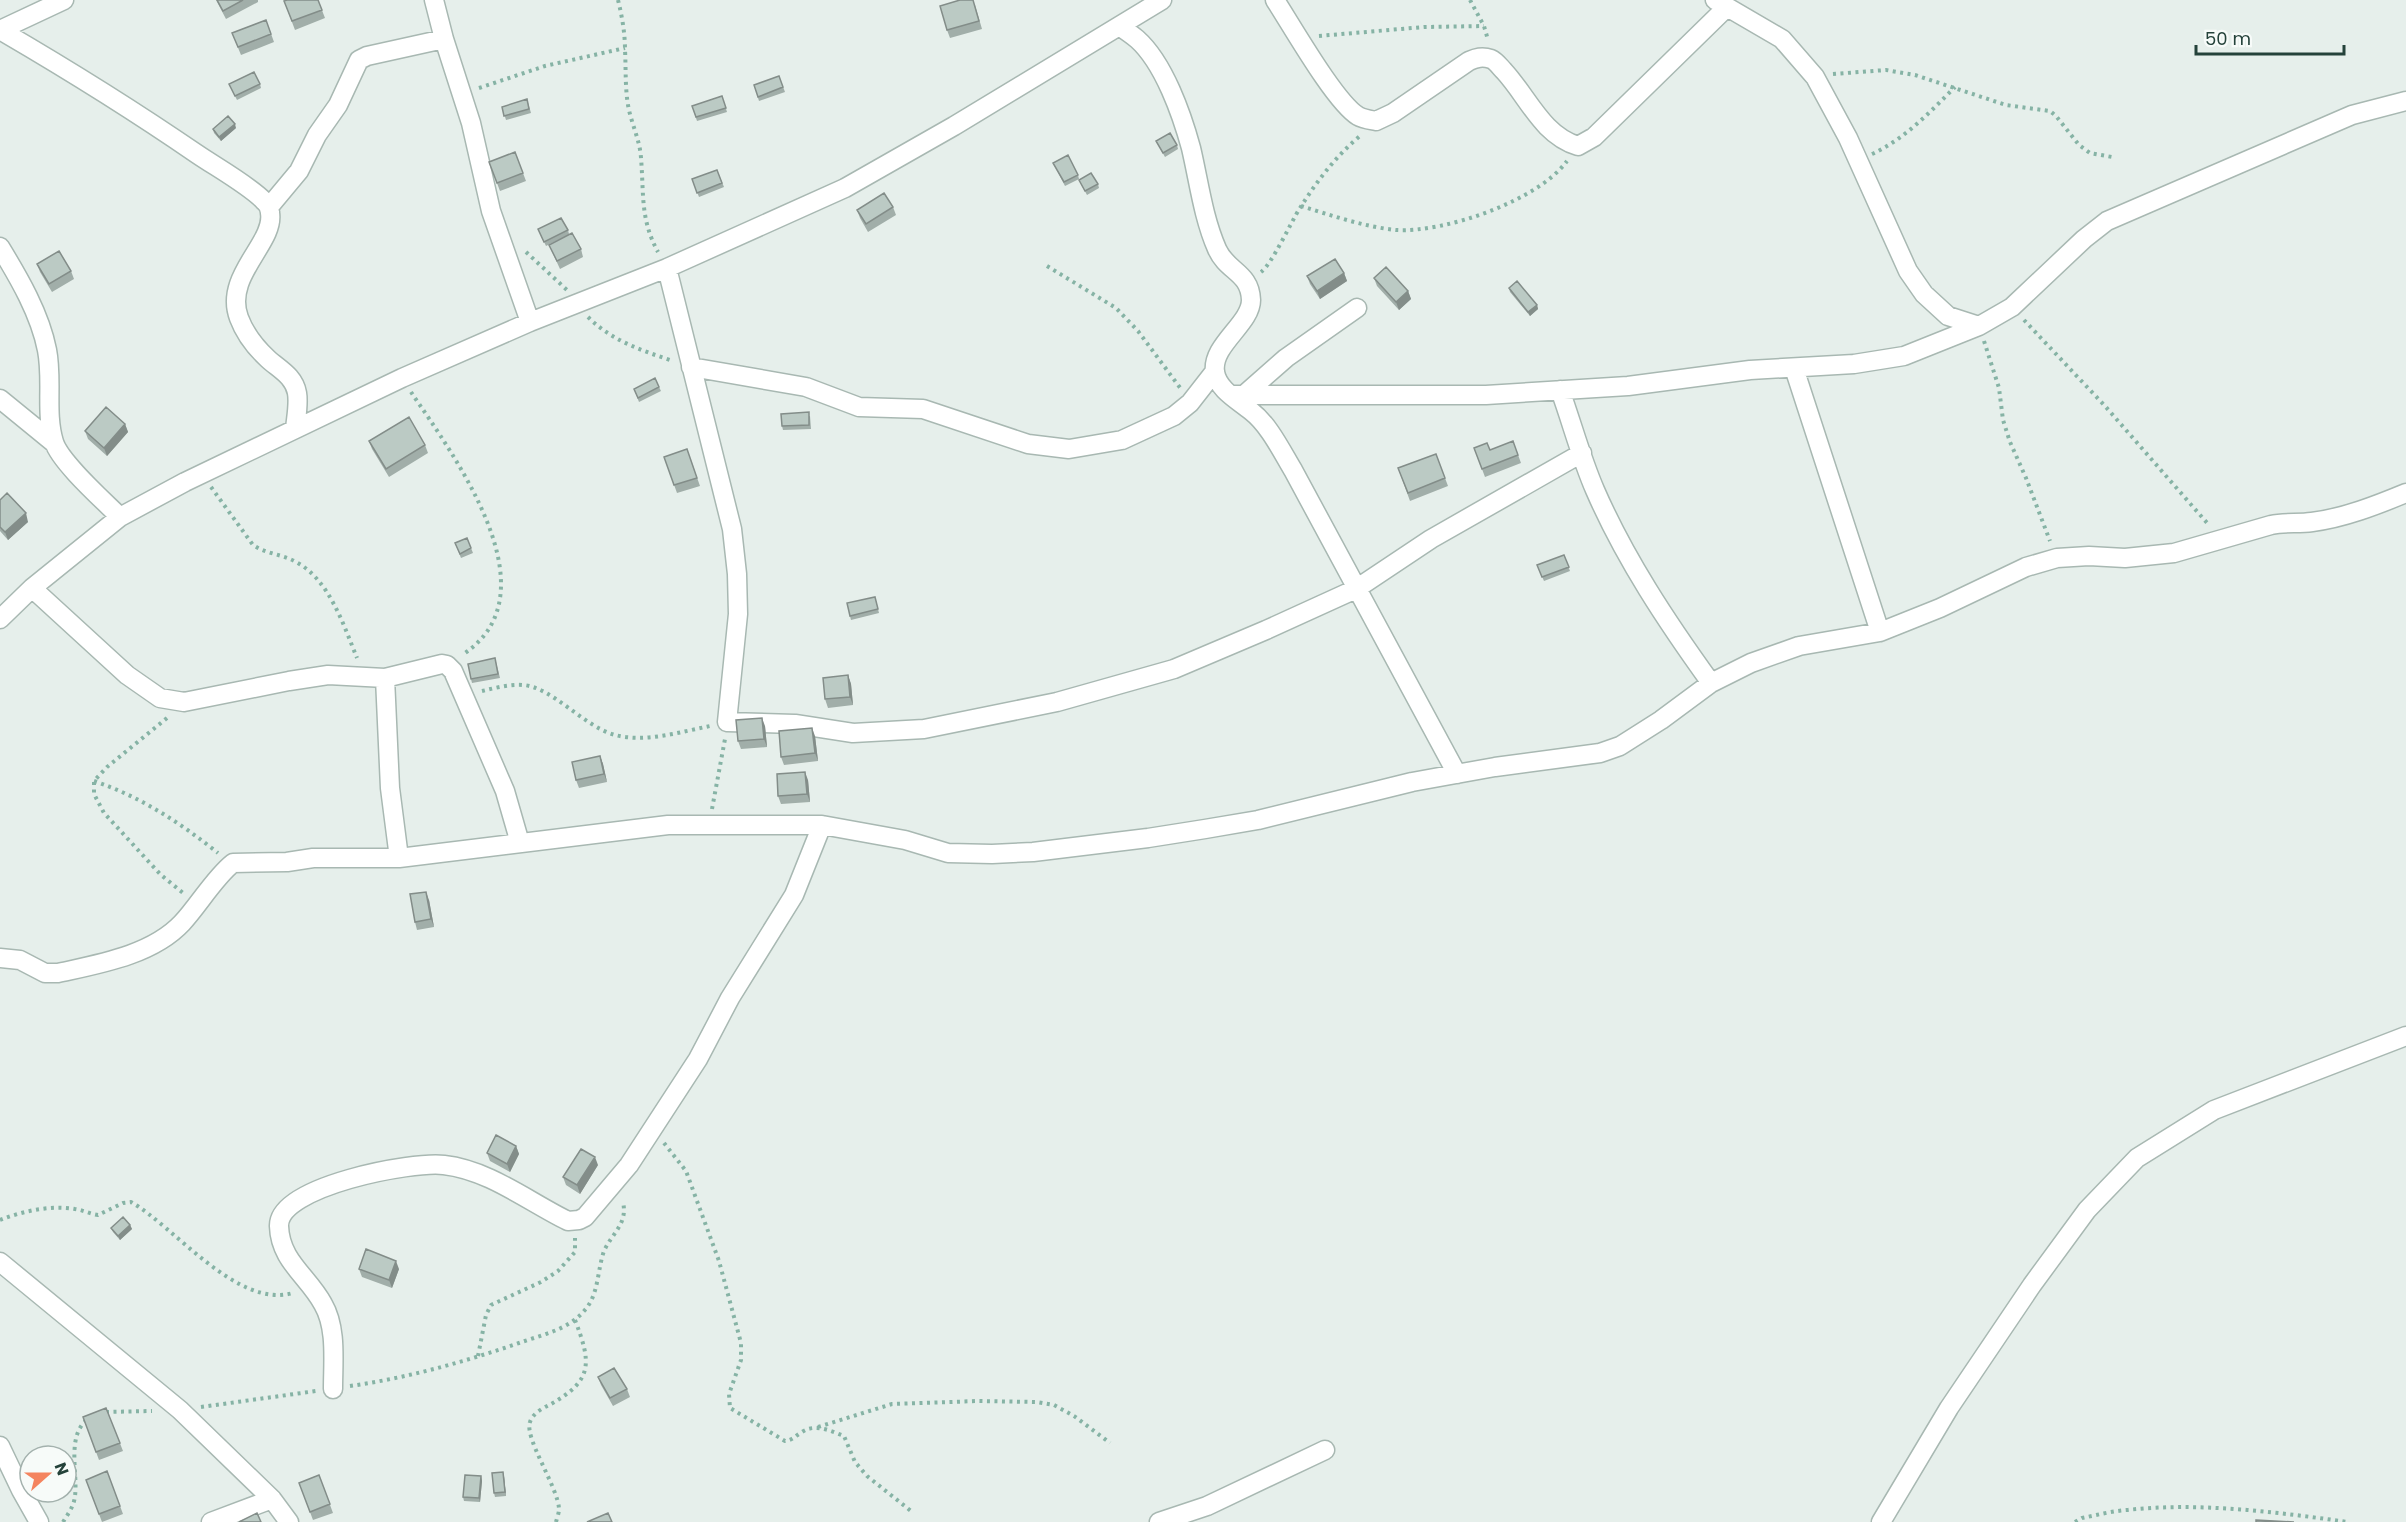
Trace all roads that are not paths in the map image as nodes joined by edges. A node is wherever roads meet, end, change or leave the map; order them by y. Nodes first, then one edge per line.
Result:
1 (64, 0) edge
2 (434, 0) edge
3 (1162, 0) edge
4 (1275, 0) edge
5 (1721, 3) edge
6 (1119, 26) junction
7 (444, 39) junction
8 (2406, 101) edge
9 (269, 207) junction
10 (0, 247) edge
11 (667, 268) junction
12 (1357, 308) dead end
13 (530, 322) junction
14 (1979, 326) junction
15 (691, 367) junction
16 (1794, 368) junction
17 (1215, 371) junction
18 (1560, 390) junction
19 (1237, 395) junction
20 (0, 399) edge
21 (295, 429) junction
22 (54, 443) junction
23 (1582, 453) junction
24 (2406, 493) edge
25 (120, 517) junction
26 (33, 588) junction
27 (1356, 589) junction
28 (0, 619) edge
29 (1880, 632) junction
30 (385, 678) junction
31 (1711, 683) junction
32 (1458, 774) junction
33 (822, 825) junction
34 (520, 843) junction
35 (399, 858) junction
36 (0, 958) edge
37 (2406, 1035) edge
38 (0, 1262) edge
39 (333, 1389) road end
40 (0, 1446) edge
41 (1325, 1450) dead end
42 (272, 1499) junction
43 (39, 1522) edge
44 (211, 1522) edge
45 (289, 1522) edge
46 (1159, 1522) edge
47 (1881, 1522) edge

1 - 9 street
2 - 7 street
3 - 6 street
4 - 5 street
5 - 14 street
6 - 11 street
6 - 17 street
7 - 9 street
7 - 13 street
8 - 14 street
9 - 21 street
10 - 22 street
11 - 13 street
11 - 15 street
12 - 19 street
13 - 21 street
14 - 16 street
15 - 17 street
15 - 27 street
16 - 18 street
16 - 29 street
17 - 19 street
18 - 19 street
18 - 23 street
19 - 27 street
20 - 22 street
21 - 25 street
22 - 25 street
23 - 27 street
23 - 31 street
24 - 29 street
25 - 26 street
26 - 28 street
26 - 30 street
27 - 32 street
29 - 31 street
30 - 34 street
30 - 35 street
31 - 32 street
32 - 33 street
33 - 34 street
33 - 39 street
34 - 35 street
35 - 36 street
37 - 47 street
38 - 42 street
40 - 43 street
41 - 46 street
42 - 44 street
42 - 45 street

